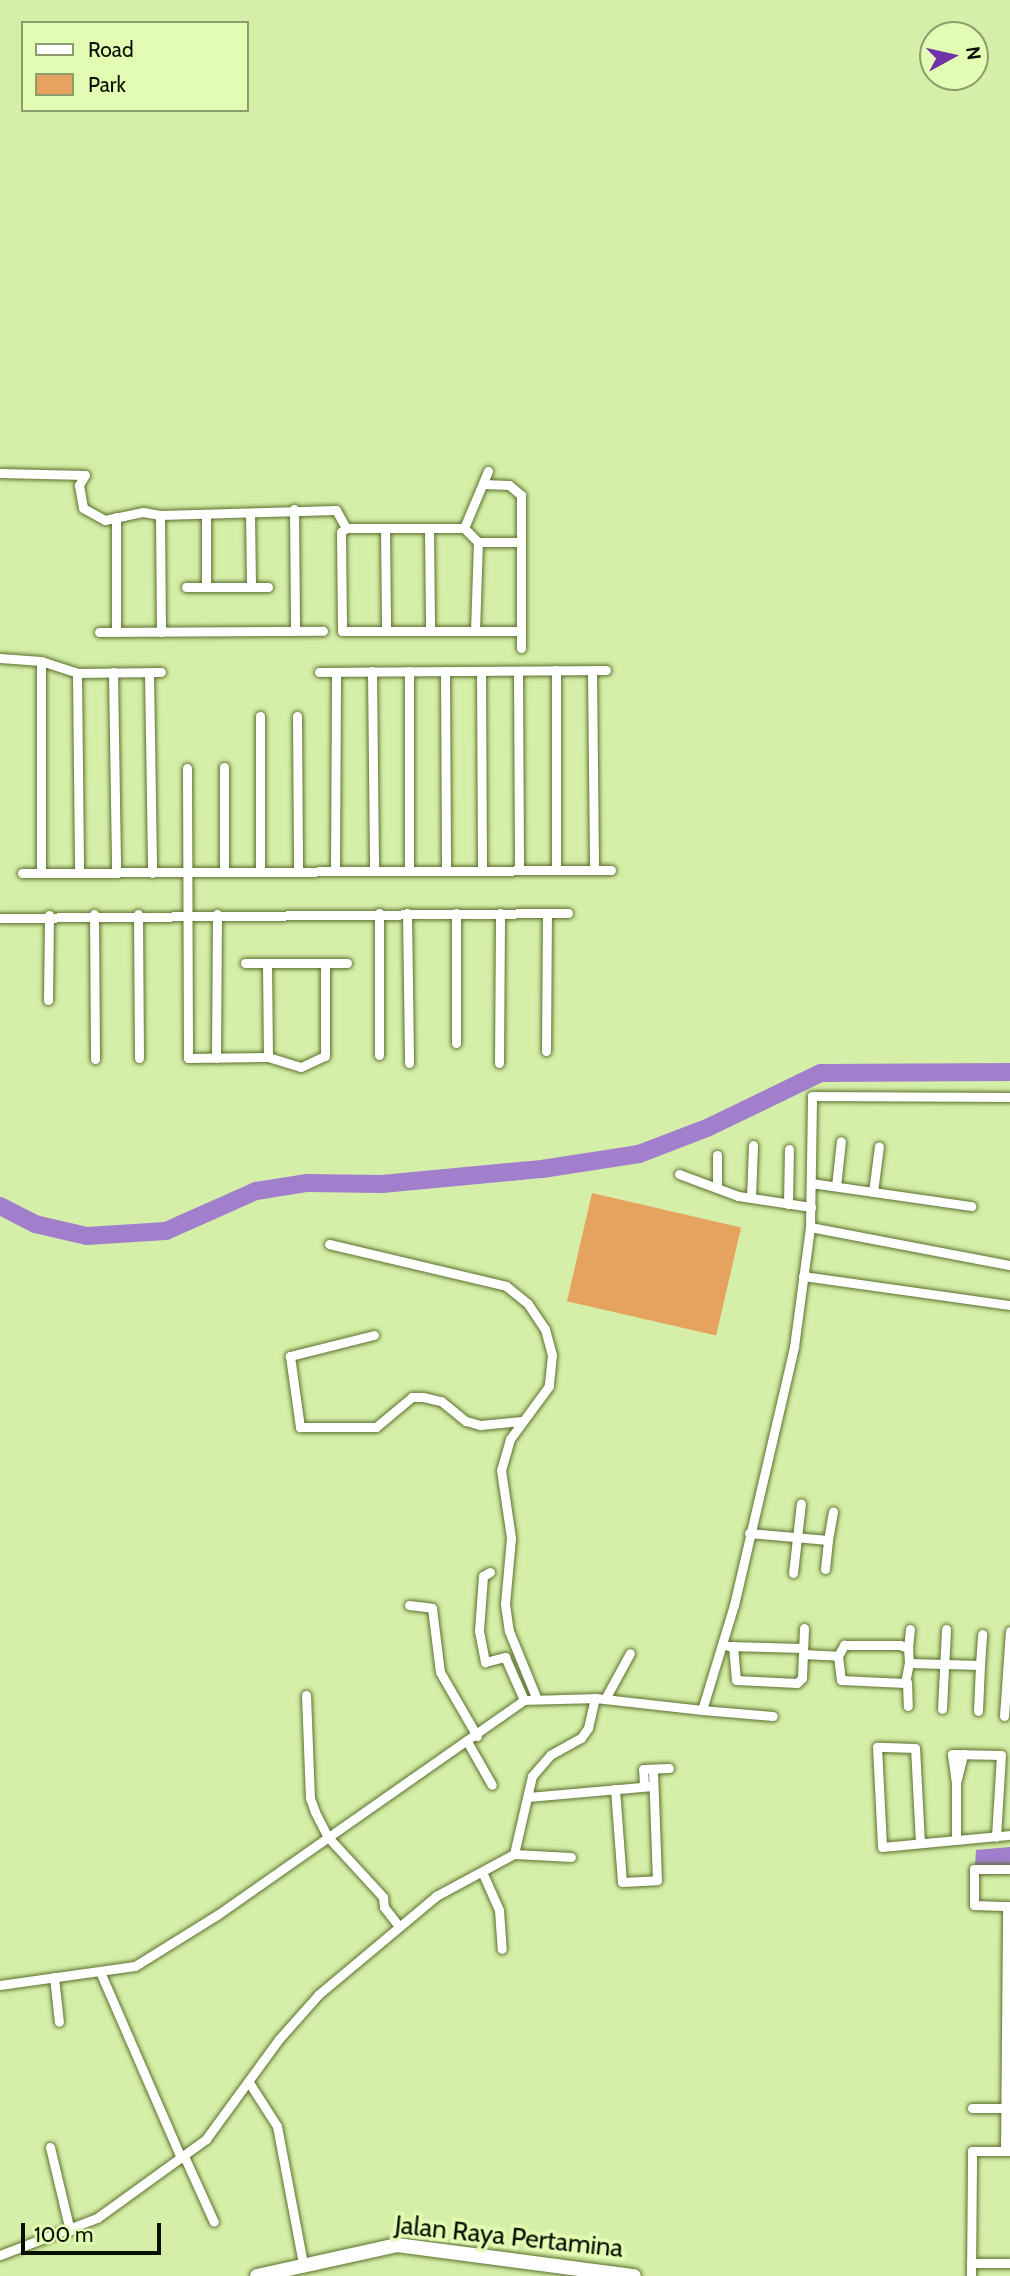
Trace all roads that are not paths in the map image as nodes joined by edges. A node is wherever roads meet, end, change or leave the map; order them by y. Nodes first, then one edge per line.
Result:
1 (488, 471) dead end
2 (0, 473) edge
3 (482, 484) junction
4 (294, 509) junction
5 (250, 513) junction
6 (206, 514) junction
7 (160, 515) junction
8 (116, 517) junction
9 (346, 528) junction
10 (385, 528) junction
11 (429, 528) junction
12 (464, 528) junction
13 (478, 542) junction
14 (521, 542) junction
15 (186, 587) dead end
16 (206, 587) junction
17 (251, 587) junction
18 (268, 587) dead end
19 (323, 631) dead end
20 (386, 631) junction
21 (430, 631) junction
22 (475, 631) junction
23 (521, 631) junction
24 (99, 632) dead end
25 (116, 632) junction
26 (161, 632) junction
27 (295, 632) junction
28 (521, 648) dead end
29 (0, 659) edge
30 (41, 661) junction
31 (556, 670) junction
32 (592, 670) junction
33 (606, 670) dead end
34 (372, 671) junction
35 (409, 671) junction
36 (445, 671) junction
37 (481, 671) junction
38 (518, 671) junction
39 (113, 672) junction
40 (319, 672) dead end
41 (335, 672) junction
42 (77, 673) junction
43 (149, 673) junction
44 (160, 673) dead end
45 (260, 716) dead end
46 (297, 716) dead end
47 (224, 767) dead end
48 (187, 768) dead end
49 (409, 870) junction
50 (446, 870) junction
51 (482, 870) junction
52 (519, 870) junction
53 (556, 870) junction
54 (594, 870) junction
55 (611, 870) dead end
56 (335, 871) junction
57 (374, 871) junction
58 (260, 872) junction
59 (298, 872) junction
60 (22, 873) dead end
61 (41, 873) junction
62 (79, 873) junction
63 (116, 873) junction
64 (152, 873) junction
65 (188, 873) junction
66 (224, 873) junction
67 (547, 912) junction
68 (568, 912) dead end
69 (379, 913) junction
70 (407, 913) junction
71 (456, 913) junction
72 (500, 913) junction
73 (94, 914) junction
74 (138, 914) junction
75 (188, 914) junction
76 (217, 914) junction
77 (49, 915) junction
78 (0, 918) edge
79 (244, 963) dead end
80 (267, 963) junction
81 (325, 964) junction
82 (347, 964) dead end
83 (48, 1000) dead end
84 (456, 1043) dead end
85 (545, 1051) dead end
86 (379, 1055) dead end
87 (268, 1057) junction
88 (139, 1058) dead end
89 (216, 1058) junction
90 (95, 1059) dead end
91 (409, 1063) dead end
92 (499, 1063) dead end
93 (1010, 1097) edge
94 (841, 1141) dead end
95 (753, 1146) dead end
96 (879, 1146) dead end
97 (789, 1149) dead end
98 (718, 1155) dead end
99 (679, 1174) dead end
100 (811, 1183) junction
101 (836, 1186) junction
102 (717, 1188) junction
103 (873, 1192) junction
104 (751, 1198) junction
105 (788, 1204) junction
106 (971, 1206) dead end
107 (811, 1207) junction
108 (810, 1227) junction
109 (329, 1244) dead end
110 (1010, 1265) edge
111 (803, 1276) junction
112 (1010, 1305) edge
113 (374, 1335) dead end
114 (522, 1421) junction
115 (801, 1503) dead end
116 (833, 1511) dead end
117 (749, 1533) junction
118 (796, 1537) junction
119 (828, 1540) junction
120 (825, 1569) dead end
121 (490, 1572) dead end
122 (793, 1573) dead end
123 (410, 1605) dead end
124 (804, 1628) dead end
125 (910, 1629) dead end
126 (946, 1629) dead end
127 (1010, 1631) edge
128 (982, 1634) dead end
129 (721, 1646) junction
130 (733, 1646) junction
131 (908, 1648) junction
132 (803, 1651) junction
133 (630, 1653) dead end
134 (838, 1656) junction
135 (909, 1663) junction
136 (944, 1664) junction
137 (979, 1665) junction
138 (907, 1682) junction
139 (306, 1695) dead end
140 (536, 1697) junction
141 (600, 1698) junction
142 (524, 1700) junction
143 (908, 1706) dead end
144 (942, 1709) dead end
145 (702, 1710) junction
146 (978, 1711) dead end
147 (773, 1716) dead end
148 (1004, 1716) dead end
149 (477, 1736) junction
150 (468, 1743) junction
151 (669, 1768) dead end
152 (492, 1785) dead end
153 (649, 1786) junction
154 (615, 1789) junction
155 (528, 1797) junction
156 (1010, 1835) edge
157 (327, 1836) junction
158 (996, 1837) junction
159 (956, 1840) junction
160 (920, 1843) junction
161 (514, 1854) junction
162 (570, 1857) dead end
163 (1010, 1870) edge
164 (483, 1874) junction
165 (1009, 1906) edge
166 (398, 1926) junction
167 (502, 1949) dead end
168 (101, 1974) junction
169 (54, 1977) junction
170 (0, 1985) edge
171 (59, 2022) dead end
172 (250, 2084) junction
173 (972, 2108) dead end
174 (1008, 2108) edge
175 (50, 2147) dead end
176 (1007, 2151) edge
177 (183, 2157) junction
178 (214, 2222) dead end
179 (70, 2231) junction
180 (0, 2255) edge
181 (971, 2263) junction
182 (1010, 2263) edge
183 (303, 2264) junction
184 (257, 2276) edge
185 (634, 2276) edge
186 (971, 2276) edge

1 - 3 street
2 - 8 street
3 - 12 street
3 - 14 street
4 - 5 street
4 - 9 street
4 - 27 street
5 - 6 street
5 - 17 street
6 - 7 street
6 - 16 street
7 - 8 street
7 - 26 street
8 - 25 street
9 - 10 street
9 - 20 street
10 - 11 street
10 - 20 street
11 - 12 street
11 - 21 street
12 - 13 street
13 - 14 street
13 - 22 street
14 - 23 street
15 - 16 street
16 - 17 street
17 - 18 street
19 - 27 street
20 - 21 street
21 - 22 street
22 - 23 street
23 - 28 street
24 - 25 street
25 - 26 street
26 - 27 street
29 - 30 street
30 - 42 street
30 - 61 street
31 - 32 street
31 - 38 street
31 - 53 street
32 - 33 street
32 - 54 street
34 - 35 street
34 - 41 street
34 - 57 street
35 - 36 street
35 - 49 street
36 - 37 street
36 - 50 street
37 - 38 street
37 - 51 street
38 - 52 street
39 - 42 street
39 - 43 street
39 - 63 street
40 - 41 street
41 - 56 street
42 - 62 street
43 - 44 street
43 - 64 street
45 - 58 street
46 - 59 street
47 - 66 street
48 - 65 street
49 - 50 street
49 - 57 street
50 - 51 street
51 - 52 street
52 - 53 street
53 - 54 street
54 - 55 street
56 - 57 street
56 - 59 street
58 - 59 street
58 - 66 street
60 - 61 street
61 - 62 street
62 - 63 street
63 - 64 street
64 - 65 street
65 - 66 street
65 - 75 street
67 - 68 street
67 - 72 street
67 - 85 street
69 - 70 street
69 - 76 street
69 - 86 street
70 - 71 street
70 - 91 street
71 - 72 street
71 - 84 street
72 - 92 street
73 - 74 street
73 - 77 street
73 - 90 street
74 - 75 street
74 - 88 street
75 - 76 street
75 - 89 street
76 - 89 street
77 - 78 street
77 - 83 street
79 - 80 street
80 - 81 street
80 - 87 street
81 - 82 street
81 - 87 street
87 - 89 street
93 - 100 street
94 - 101 street
95 - 104 street
96 - 103 street
97 - 105 street
98 - 102 street
99 - 102 street
100 - 101 street
100 - 107 street
101 - 103 street
102 - 104 street
103 - 106 street
104 - 105 street
105 - 107 street
107 - 108 street
108 - 110 street
108 - 111 street
109 - 114 street
111 - 112 street
111 - 117 street
113 - 114 street
114 - 140 street
115 - 118 street
116 - 119 street
117 - 118 street
117 - 129 street
118 - 119 street
118 - 122 street
119 - 120 street
121 - 142 street
123 - 149 street
124 - 132 street
125 - 131 street
126 - 136 street
127 - 148 street
128 - 137 street
129 - 130 street
129 - 145 street
130 - 132 street
130 - 132 street
131 - 134 street
131 - 135 street
132 - 134 street
133 - 141 street
134 - 138 street
135 - 136 street
135 - 138 street
136 - 137 street
136 - 144 street
137 - 146 street
138 - 143 street
139 - 157 street
140 - 141 street
140 - 142 street
141 - 145 street
141 - 155 street
142 - 149 street
145 - 147 street
149 - 150 street
150 - 152 street
150 - 157 street
151 - 153 street
153 - 154 street
153 - 154 street
154 - 155 street
155 - 161 street
156 - 158 street
157 - 166 street
157 - 168 street
158 - 159 street
158 - 159 street
159 - 160 street
160 - 160 street
161 - 162 street
161 - 164 street
163 - 165 street
164 - 166 street
164 - 167 street
165 - 174 street
166 - 172 street
168 - 169 street
168 - 177 street
169 - 170 street
169 - 171 street
172 - 177 street
172 - 183 street
173 - 174 street
174 - 176 street
175 - 179 street
176 - 181 street
177 - 178 street
177 - 179 street
179 - 180 street
181 - 182 street
181 - 186 street
183 - 184 main road, Jalan Raya Pertamina
183 - 185 main road, Jalan Raya Pertamina

